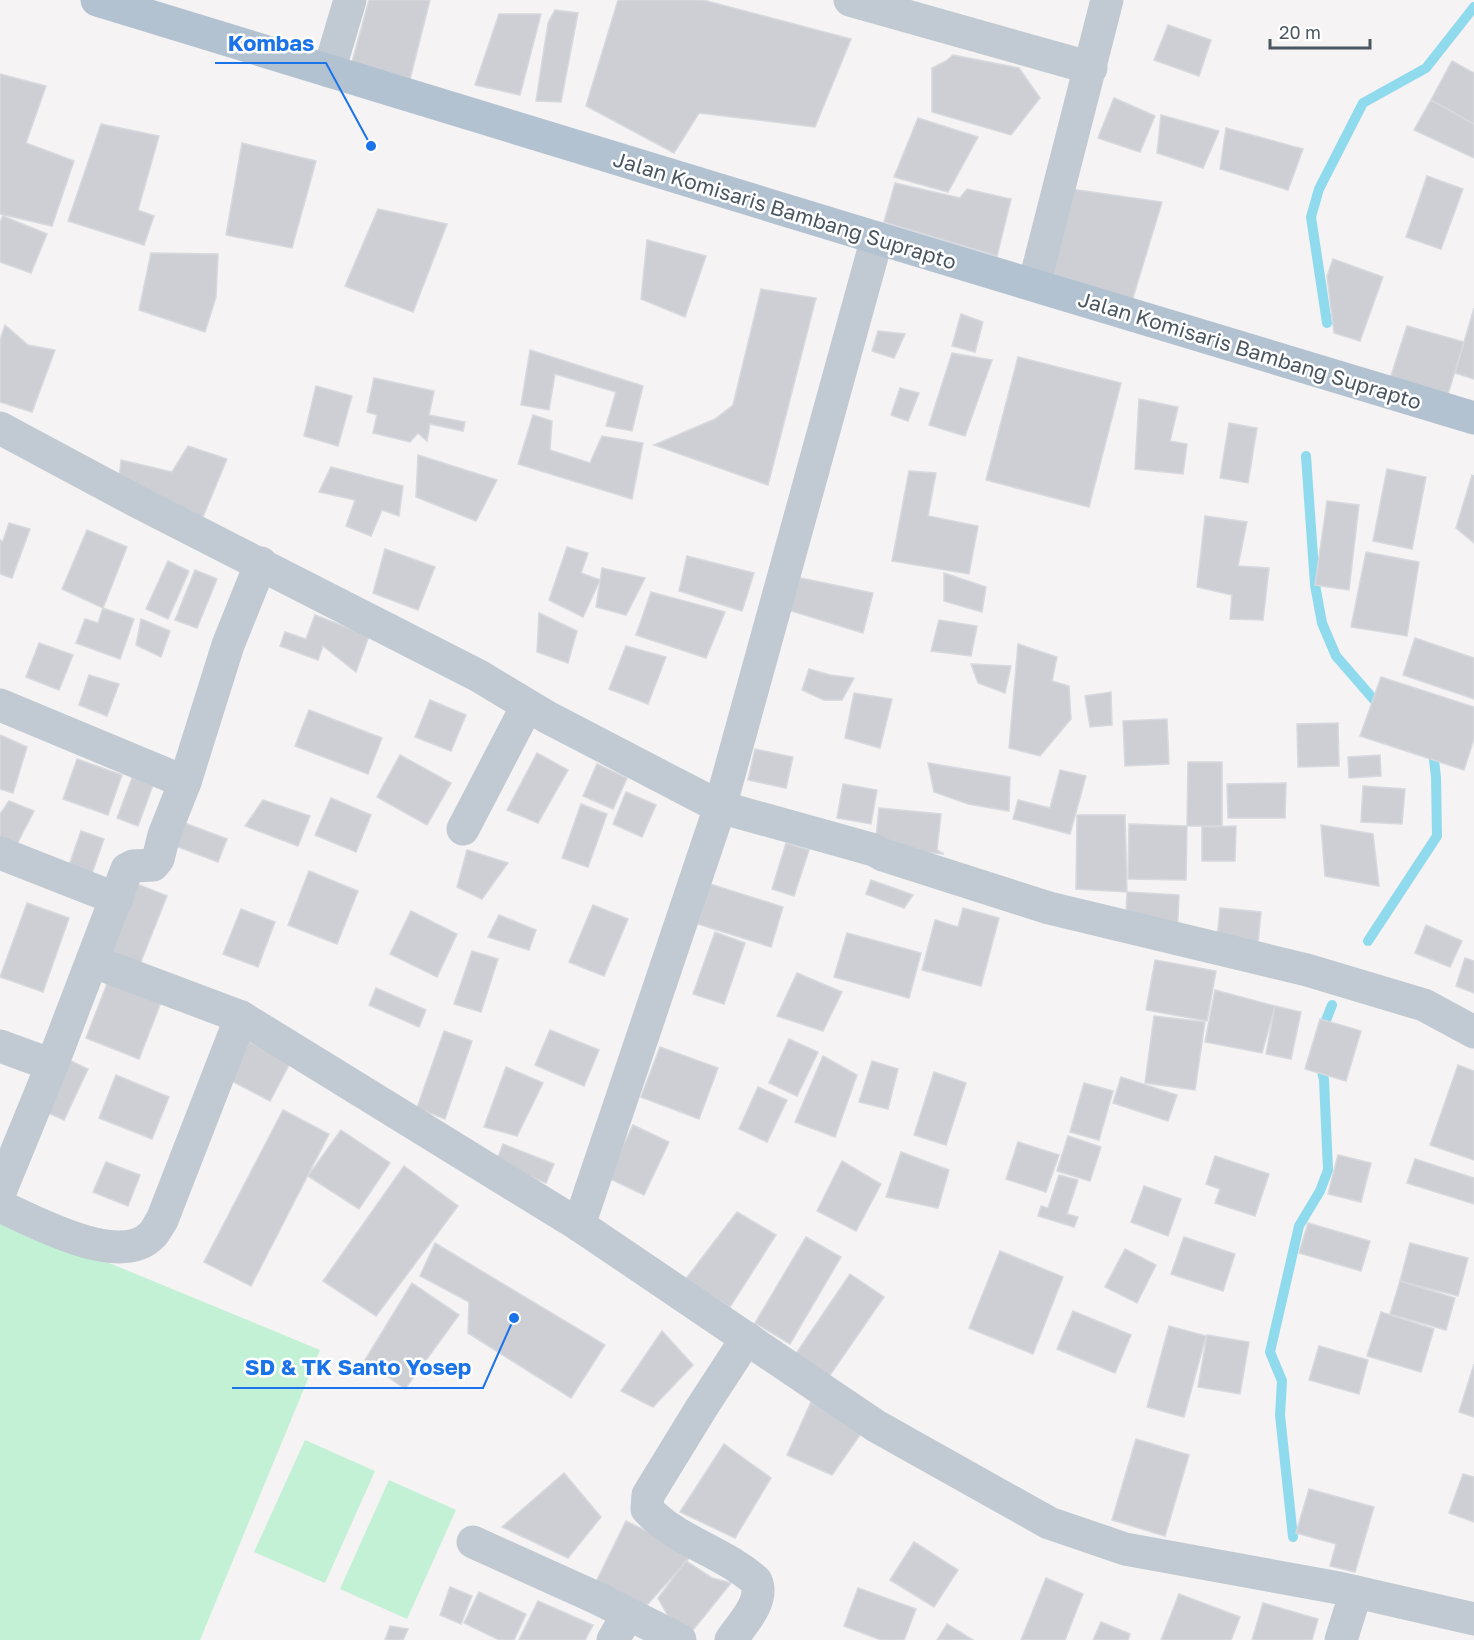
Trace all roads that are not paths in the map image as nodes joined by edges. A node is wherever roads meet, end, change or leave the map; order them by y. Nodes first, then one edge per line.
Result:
1 (97, 0) edge
2 (350, 0) edge
3 (850, 0) edge
4 (1107, 0) edge
5 (1091, 68) junction
6 (329, 71) junction
7 (877, 238) junction
8 (1034, 285) junction
9 (1474, 418) edge
10 (0, 428) edge
11 (261, 563) junction
12 (0, 705) edge
13 (528, 706) junction
14 (185, 782) junction
15 (720, 807) junction
16 (463, 830) dead end
17 (0, 853) edge
18 (117, 899) junction
19 (92, 961) junction
20 (240, 1017) junction
21 (1474, 1032) edge
22 (0, 1046) edge
23 (52, 1065) junction
24 (0, 1192) edge
25 (0, 1206) edge
26 (579, 1225) junction
27 (747, 1338) junction
28 (473, 1542) dead end
29 (1356, 1592) junction
30 (1474, 1619) edge
31 (620, 1627) edge
32 (680, 1640) edge
33 (731, 1640) edge
34 (1341, 1640) edge

1 - 6 main road, Jalan Komisaris Bambang Suprapto
2 - 6 street
3 - 5 street
4 - 5 street
5 - 8 street
6 - 7 main road, Jalan Komisaris Bambang Suprapto
7 - 8 main road, Jalan Komisaris Bambang Suprapto
7 - 15 street
8 - 9 main road, Jalan Komisaris Bambang Suprapto
10 - 11 street
11 - 13 street
11 - 14 street
12 - 14 street
13 - 15 street
13 - 16 street
14 - 18 street
15 - 21 street
15 - 26 street
17 - 18 street
18 - 19 street
19 - 20 street
19 - 23 street
20 - 25 street
20 - 26 street
22 - 23 street
23 - 24 street
26 - 27 street
27 - 29 street
27 - 33 street
28 - 31 street
29 - 30 street
29 - 34 street
31 - 32 street

